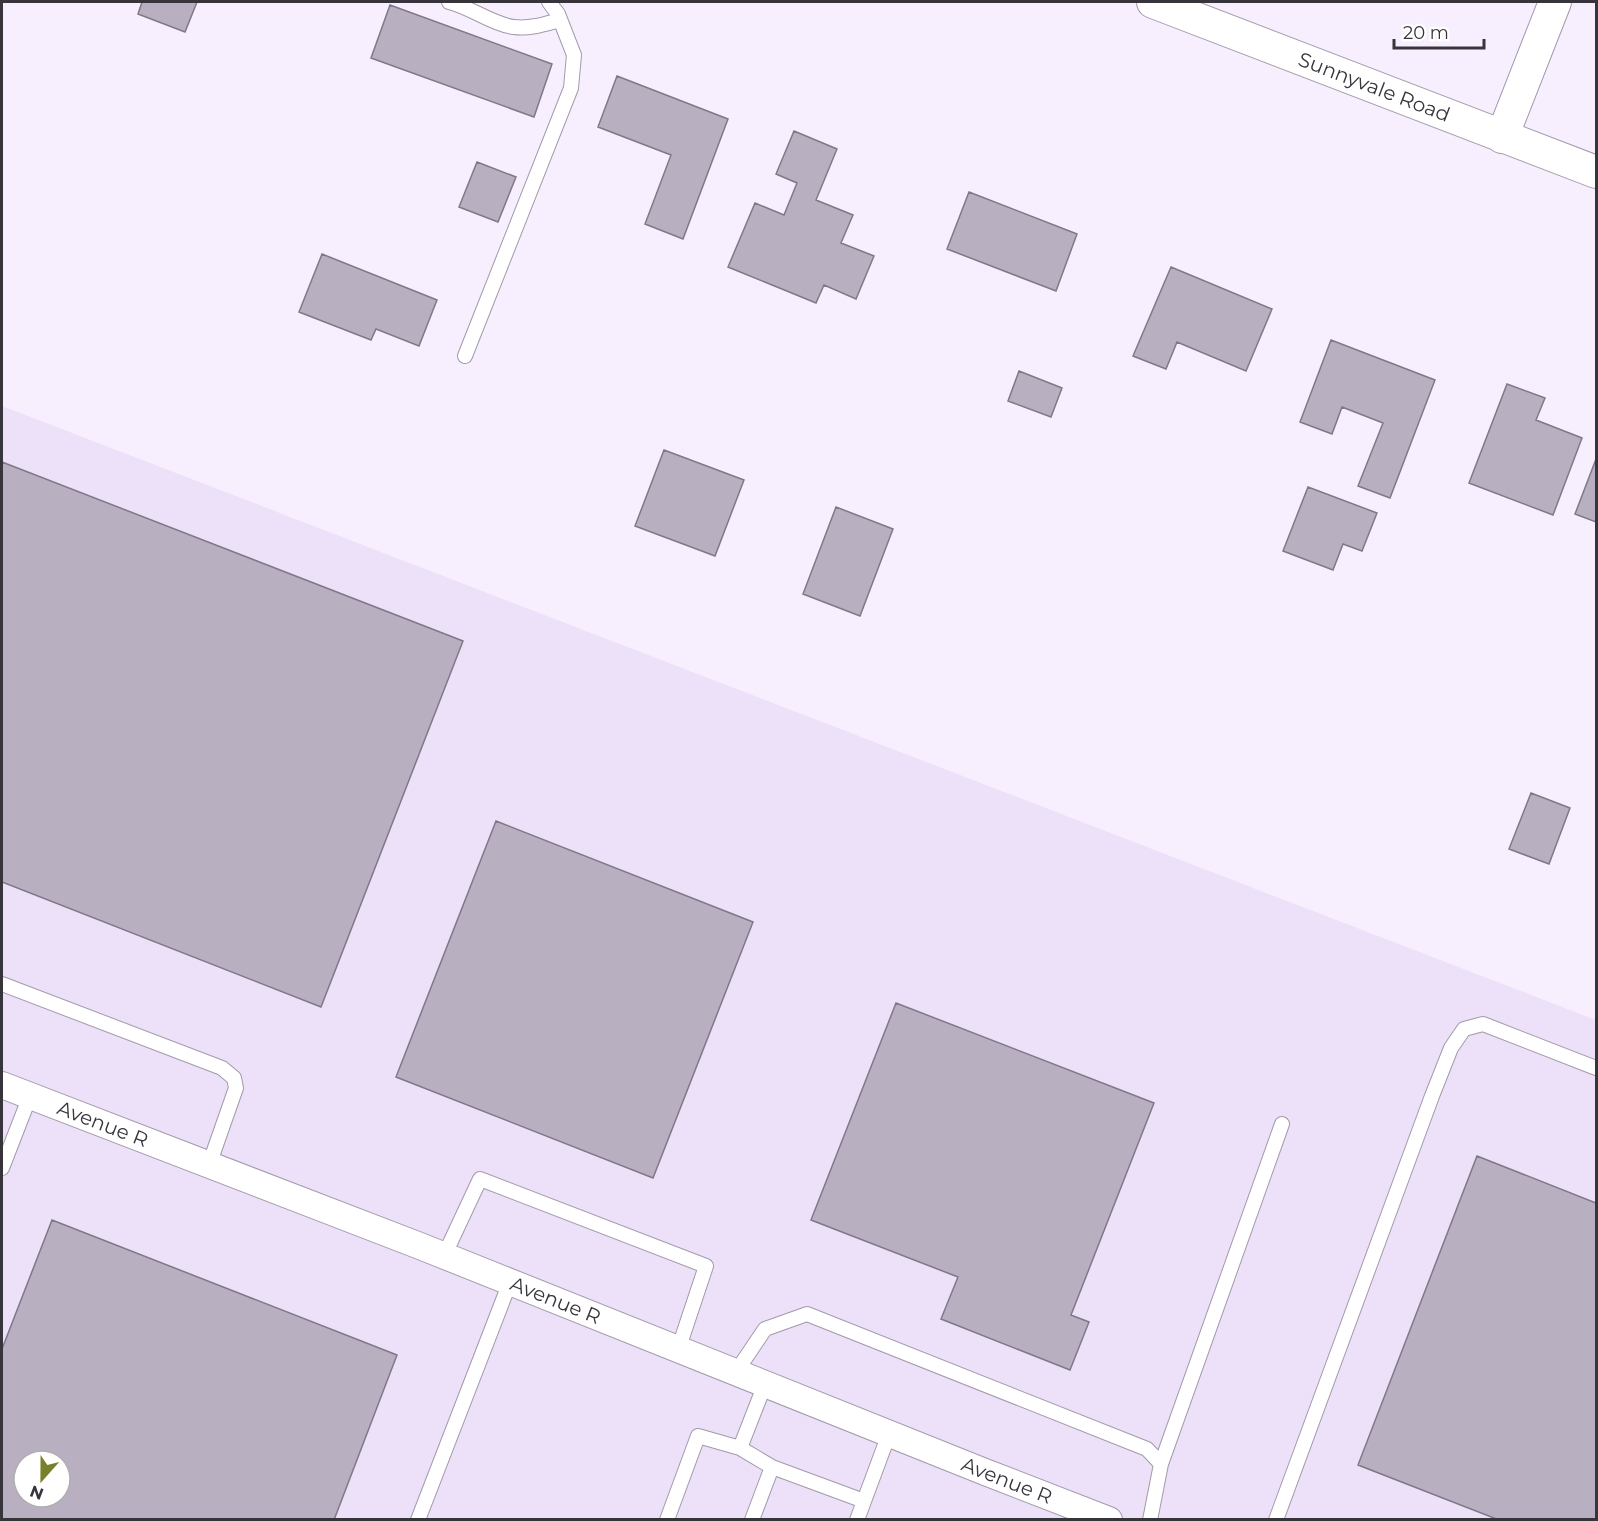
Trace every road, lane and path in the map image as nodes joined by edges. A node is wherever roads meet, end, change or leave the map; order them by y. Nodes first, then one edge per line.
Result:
1 (449, 2) edge
2 (549, 2) edge
3 (1153, 2) edge
4 (1556, 2) edge
5 (560, 20) junction
6 (1502, 137) junction
7 (1596, 172) edge
8 (465, 356) dead end
9 (2, 984) edge
10 (1596, 1068) edge
11 (2, 1085) edge
12 (30, 1096) junction
13 (1282, 1124) dead end
14 (209, 1165) junction
15 (2, 1168) edge
16 (444, 1256) junction
17 (510, 1282) junction
18 (678, 1350) junction
19 (736, 1372) junction
20 (765, 1384) junction
21 (890, 1434) junction
22 (740, 1448) junction
23 (1161, 1464) junction
24 (772, 1467) junction
25 (864, 1501) junction
26 (418, 1520) edge
27 (667, 1520) edge
28 (752, 1520) edge
29 (857, 1520) edge
30 (1109, 1520) edge
31 (1150, 1520) edge
32 (1276, 1520) edge

1 - 5 lane
2 - 5 lane
3 - 6 street, Sunnyvale Road
4 - 6 street
5 - 8 lane
6 - 7 street, Sunnyvale Road
9 - 14 lane
10 - 32 lane
11 - 12 street, Avenue R
12 - 14 street, Avenue R
12 - 15 lane
13 - 23 lane
14 - 16 street, Avenue R
16 - 17 street, Avenue R
16 - 18 lane
17 - 18 street, Avenue R
17 - 26 lane
18 - 19 street, Avenue R
19 - 20 street, Avenue R
19 - 23 lane
20 - 21 street, Avenue R
20 - 22 lane
21 - 25 lane
21 - 30 street, Avenue R
22 - 24 lane
22 - 27 lane
23 - 31 lane
24 - 25 lane
24 - 28 lane
25 - 29 lane

